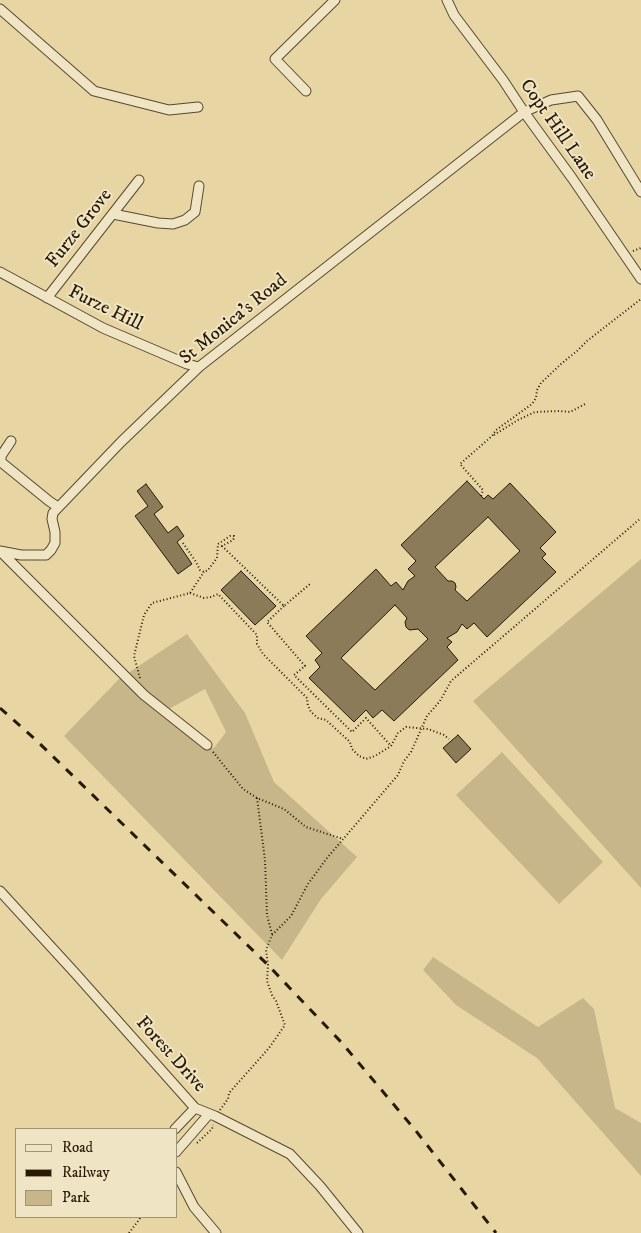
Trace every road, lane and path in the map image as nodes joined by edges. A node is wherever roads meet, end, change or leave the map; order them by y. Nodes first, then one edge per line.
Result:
1 (335, 0) edge
2 (447, 0) edge
3 (0, 9) edge
4 (306, 92) dead end
5 (198, 107) dead end
6 (524, 112) junction
7 (139, 180) dead end
8 (198, 186) dead end
9 (641, 192) edge
10 (113, 214) junction
11 (0, 272) edge
12 (641, 279) edge
13 (47, 298) junction
14 (641, 299) edge
15 (199, 367) junction
16 (587, 403) dead end
17 (492, 436) junction
18 (11, 441) dead end
19 (481, 496) dead end
20 (58, 507) junction
21 (641, 518) edge
22 (183, 543) dead end
23 (0, 552) edge
24 (204, 572) junction
25 (310, 584) dead end
26 (190, 593) junction
27 (284, 606) junction
28 (140, 680) dead end
29 (422, 728) junction
30 (449, 739) dead end
31 (207, 745) joint
32 (391, 746) junction
33 (257, 798) junction
34 (343, 839) junction
35 (0, 891) edge
36 (272, 935) junction
37 (194, 1108) junction
38 (212, 1115) junction
39 (177, 1128) edge
40 (198, 1142) dead end
41 (178, 1150) edge
42 (178, 1176) edge
43 (140, 1218) edge
44 (129, 1233) edge
45 (216, 1233) edge
46 (358, 1233) edge

1 - 4 street
2 - 6 street, Copt Hill Lane
3 - 5 street
6 - 9 street, St Monica's Road
6 - 12 street, Copt Hill Lane
6 - 15 street, St Monica's Road
7 - 10 street, Furze Grove
8 - 10 street
10 - 13 street, Furze Grove
11 - 13 street, Furze Hill
13 - 15 street, Furze Hill
14 - 17 path
15 - 20 street, St Monica's Road
16 - 17 path
17 - 19 path
18 - 20 street
20 - 23 street
21 - 29 path
22 - 24 path
23 - 31 street
24 - 26 path
24 - 27 path
25 - 27 path
26 - 28 path
26 - 32 path
27 - 32 path
29 - 30 path
29 - 32 path
29 - 34 path
31 - 33 path
33 - 34 path
33 - 36 path
34 - 36 path
35 - 37 street, Forest Drive
36 - 38 path
37 - 38 street, Forest Drive
37 - 39 street
38 - 40 path
38 - 41 street
38 - 46 street, Forest Drive
42 - 45 street
43 - 44 path

